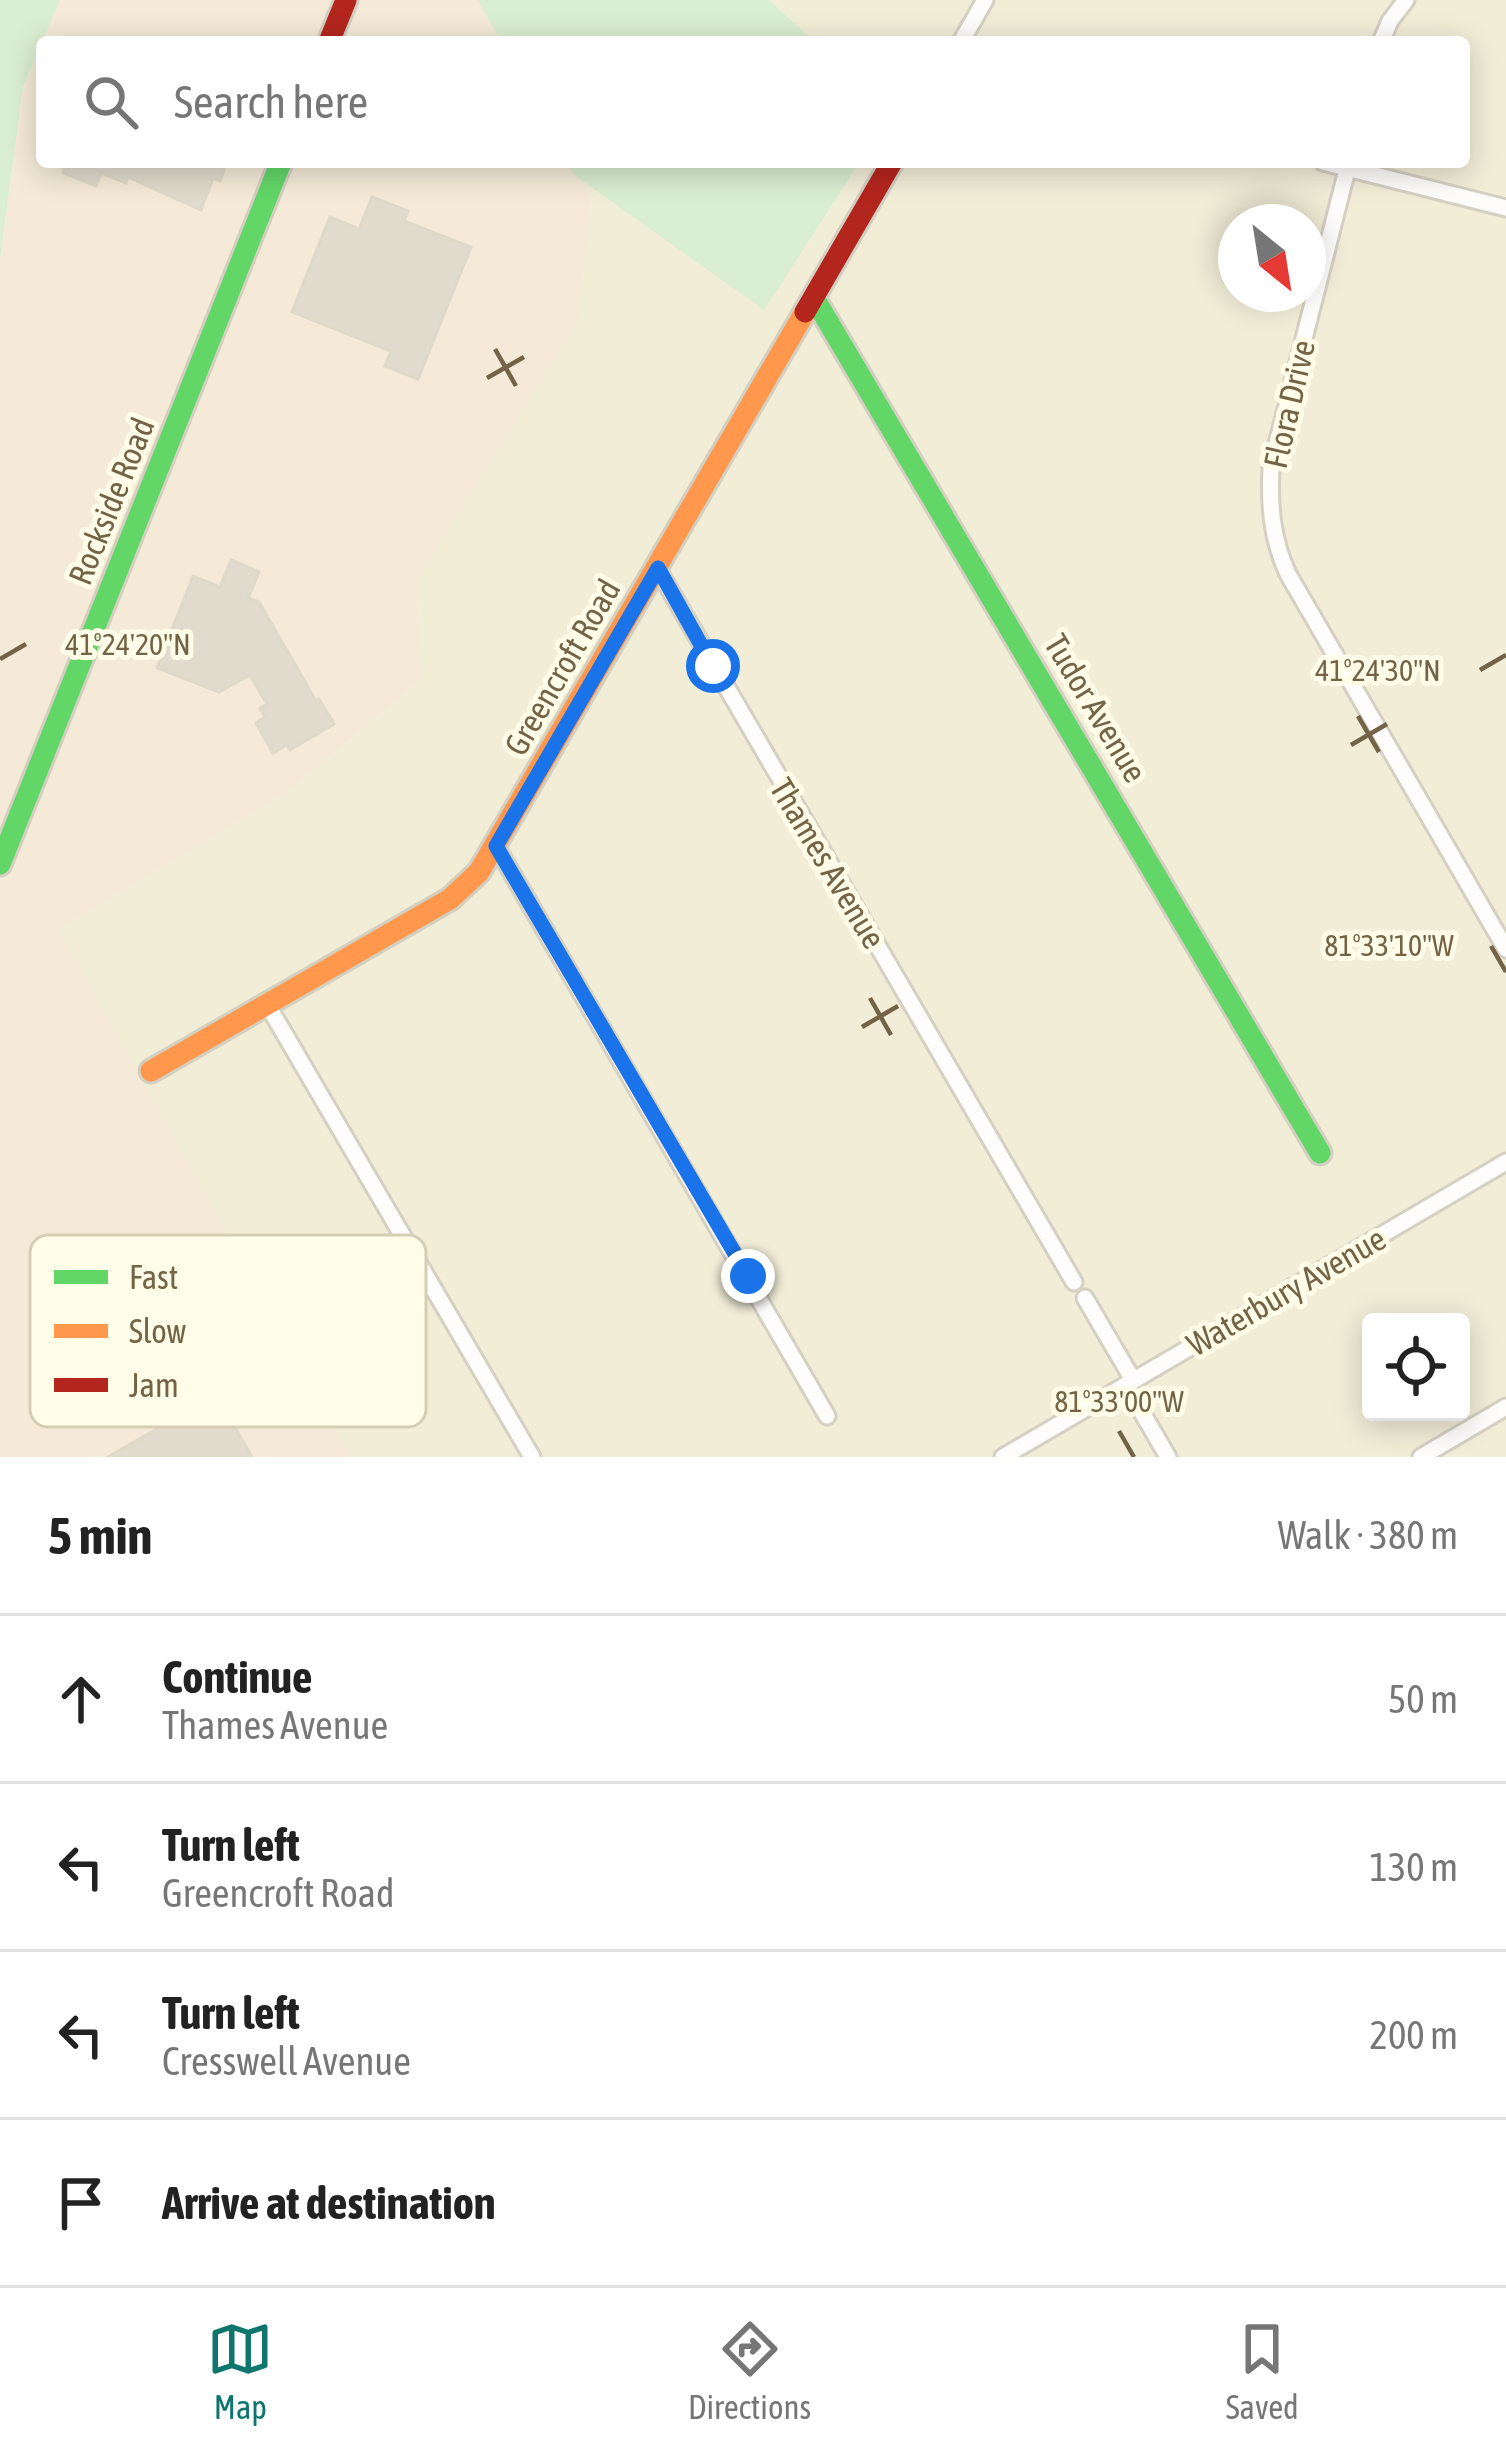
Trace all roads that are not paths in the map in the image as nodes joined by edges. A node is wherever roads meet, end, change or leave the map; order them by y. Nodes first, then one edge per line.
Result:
1 (346, 0) edge
2 (985, 0) edge
3 (1406, 0) edge
4 (331, 36) edge
5 (965, 36) edge
6 (1384, 36) edge
7 (279, 168) edge
8 (889, 168) edge
9 (1347, 168) edge
10 (1359, 168) edge
11 (1506, 208) edge
12 (814, 298) junction
13 (658, 568) junction
14 (496, 846) junction
15 (0, 864) edge
16 (1506, 949) edge
17 (267, 1004) junction
18 (151, 1071) dead end
19 (1320, 1153) dead end
20 (1506, 1162) edge
21 (402, 1235) edge
22 (426, 1276) edge
23 (1074, 1282) dead end
24 (1085, 1298) dead end
25 (1130, 1382) junction
26 (1506, 1407) edge
27 (827, 1416) dead end
28 (532, 1457) edge
29 (1004, 1457) edge
30 (1168, 1457) edge
31 (1420, 1457) edge

1 - 4 street
2 - 5 street
3 - 6 street
7 - 15 street, Rockside Road
8 - 12 street, Greencroft Road
9 - 16 street, Flora Drive
10 - 11 street
12 - 13 street, Greencroft Road
12 - 19 street, Tudor Avenue
13 - 14 street, Greencroft Road
13 - 23 street, Thames Avenue
14 - 17 street, Greencroft Road
14 - 27 street
17 - 18 street, Greencroft Road
17 - 21 street
20 - 25 street, Waterbury Avenue
22 - 28 street
24 - 25 street
25 - 29 street, Waterbury Avenue
25 - 30 street
26 - 31 street

